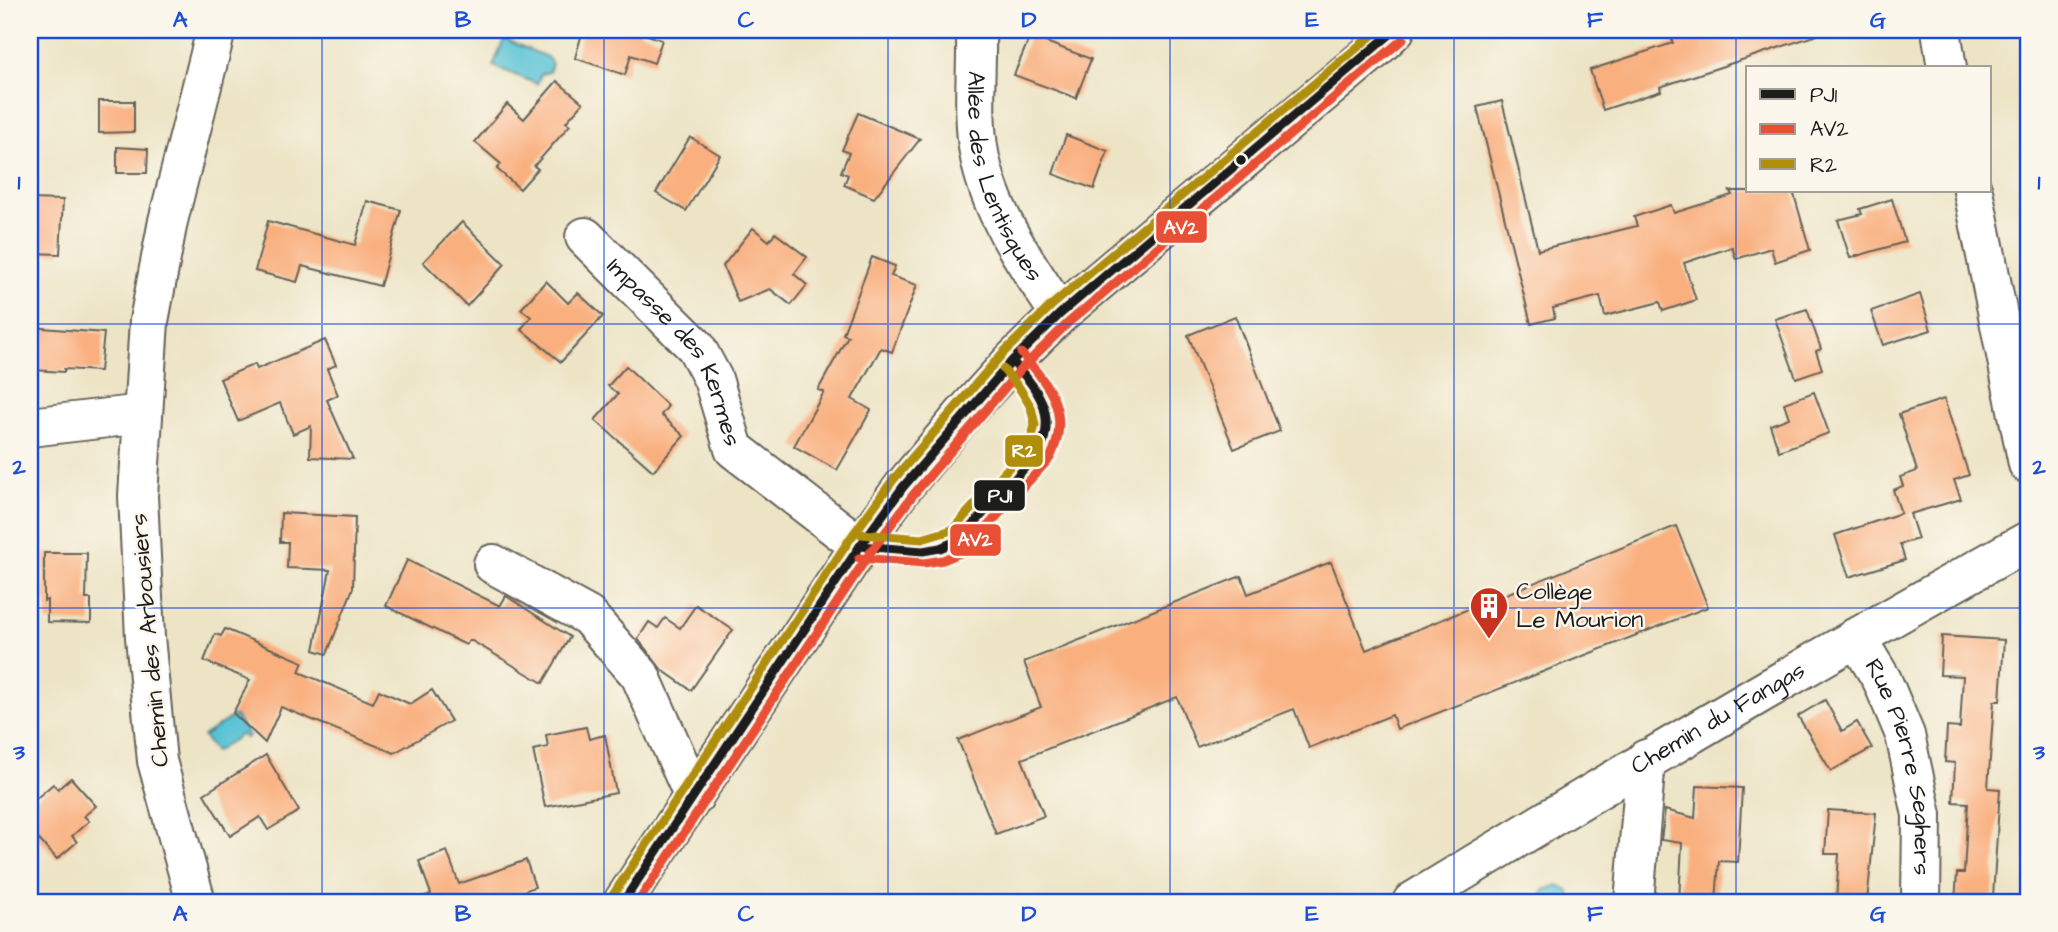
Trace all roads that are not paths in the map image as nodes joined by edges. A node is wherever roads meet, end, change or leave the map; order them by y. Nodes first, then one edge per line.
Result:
1 (216, 30) edge
2 (976, 30) edge
3 (1395, 30) edge
4 (1941, 30) edge
5 (1947, 66) edge
6 (1973, 192) edge
7 (585, 237) dead end
8 (1060, 314) junction
9 (143, 414) junction
10 (30, 427) edge
11 (2028, 464) edge
12 (2028, 541) edge
13 (860, 546) junction
14 (493, 564) dead end
15 (1856, 637) junction
16 (1646, 759) junction
17 (694, 797) junction
18 (196, 902) edge
19 (623, 902) edge
20 (1412, 902) edge
21 (1634, 902) edge
22 (1921, 902) edge

1 - 9 street, Chemin des Arbousiers
2 - 8 street, Allée des Lentisques
3 - 8 street
4 - 5 street
6 - 11 street
7 - 13 street, Impasse des Kermes
8 - 13 street
9 - 10 street
9 - 18 street, Chemin des Arbousiers
12 - 15 street, Chemin du Fangas
13 - 17 street
14 - 17 street
15 - 16 street, Chemin du Fangas
15 - 22 street, Rue Pierre Seghers
16 - 20 street, Chemin du Fangas
16 - 21 street
17 - 19 street

